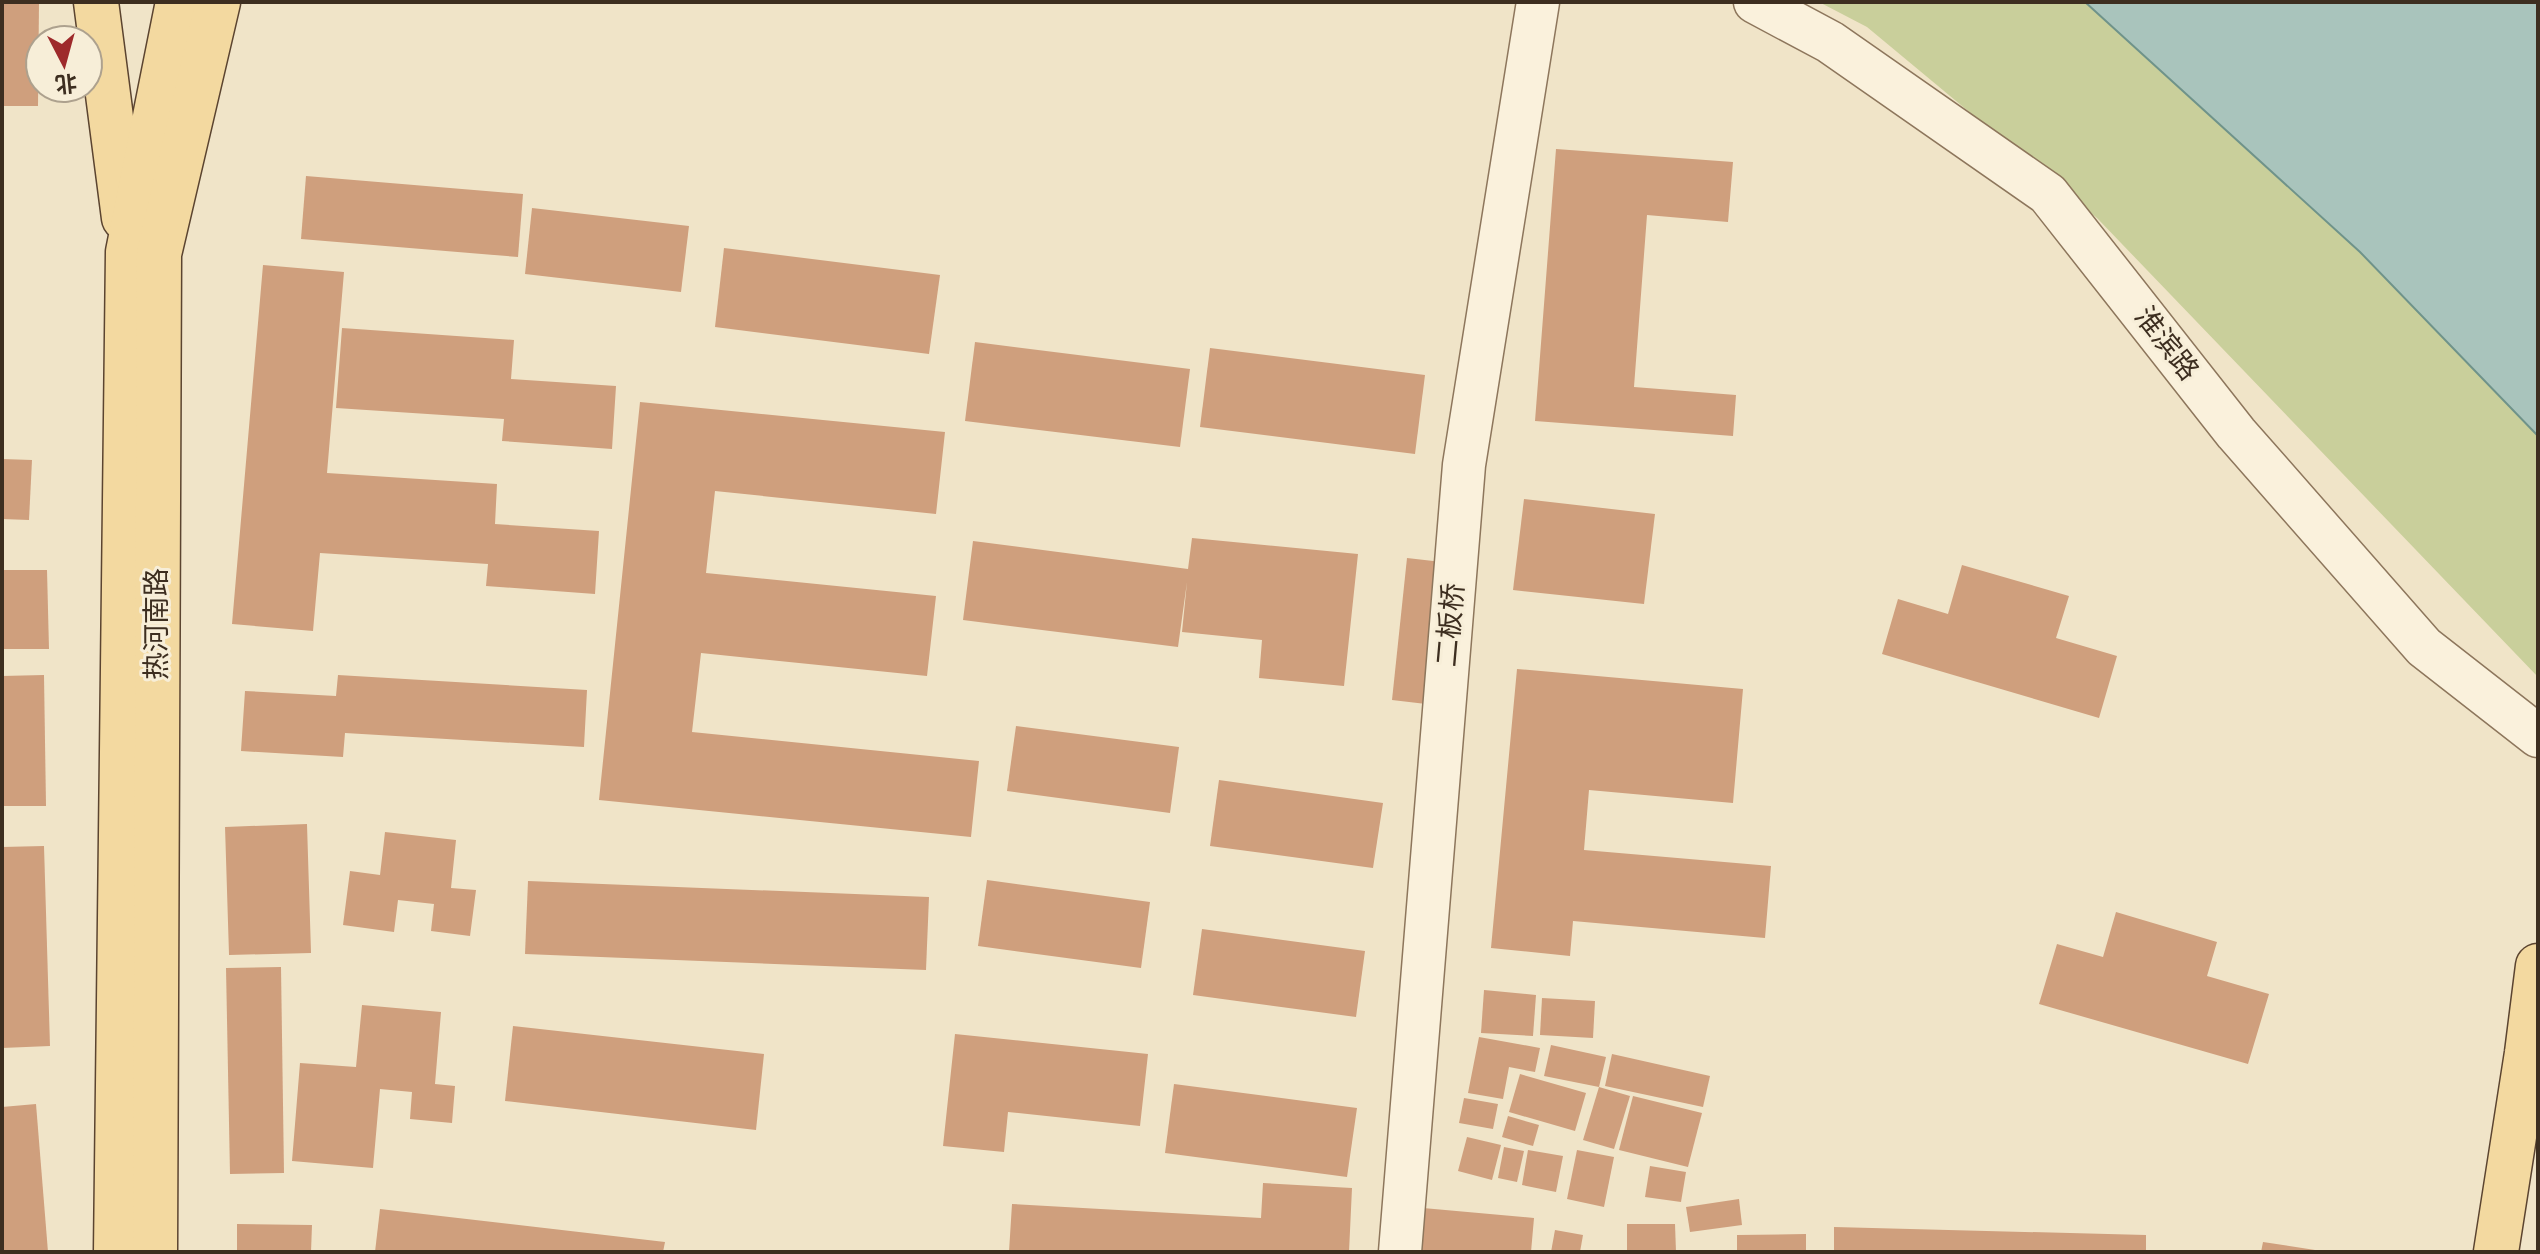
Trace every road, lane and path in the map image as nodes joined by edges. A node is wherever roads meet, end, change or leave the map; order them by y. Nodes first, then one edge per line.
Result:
1 (96, 2) edge
2 (178, 2) edge
3 (218, 2) edge
4 (1538, 2) edge
5 (1755, 2) edge
6 (128, 252) junction
7 (2538, 736) edge
8 (2538, 966) edge
9 (116, 1252) edge
10 (155, 1252) edge
11 (1400, 1252) edge
12 (2496, 1252) edge

1 - 6 main road
2 - 6 main road, 热河南路
3 - 10 main road, 热河南路
4 - 11 street, 二板桥
5 - 7 street, 淮滨路
6 - 9 main road, 热河南路
8 - 12 main road

